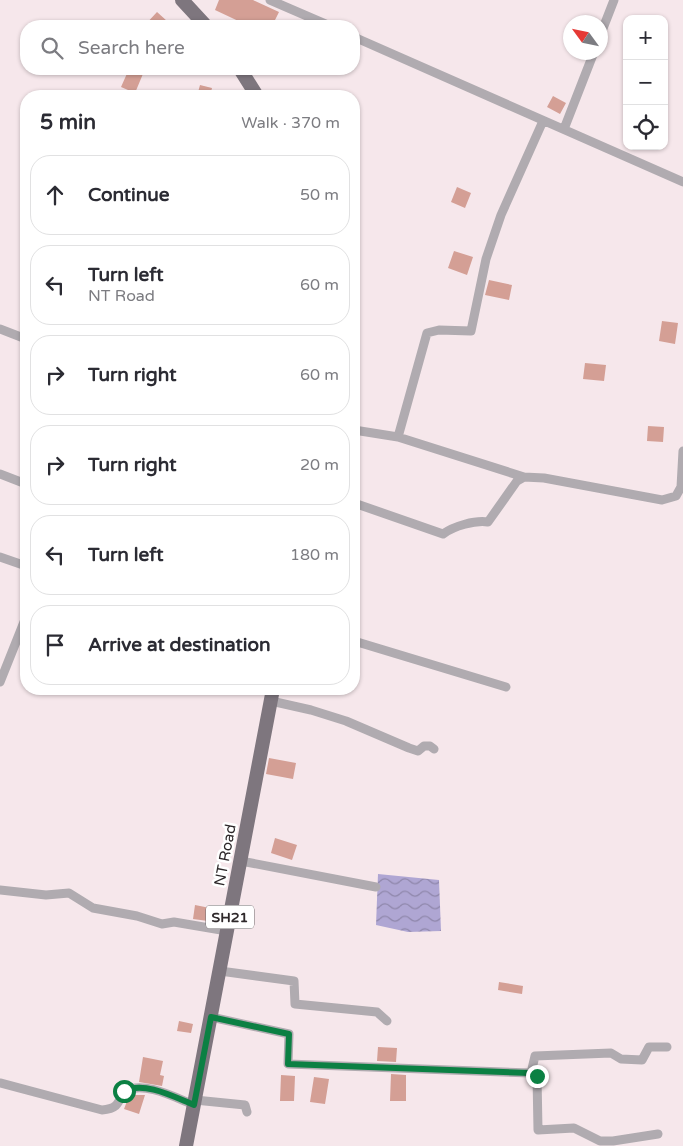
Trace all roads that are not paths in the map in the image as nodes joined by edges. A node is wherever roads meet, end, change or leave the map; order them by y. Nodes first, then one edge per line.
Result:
1 (182, 0) edge
2 (270, 0) edge
3 (614, 0) edge
4 (608, 15) edge
5 (200, 20) edge
6 (316, 20) edge
7 (360, 40) edge
8 (591, 60) edge
9 (244, 75) edge
10 (253, 90) edge
11 (544, 120) junction
12 (564, 130) junction
13 (683, 182) edge
14 (0, 329) edge
15 (20, 337) edge
16 (360, 431) edge
17 (398, 437) junction
18 (683, 451) edge
19 (0, 474) edge
20 (524, 477) junction
21 (20, 482) edge
22 (360, 505) edge
23 (0, 557) edge
24 (20, 564) edge
25 (20, 632) edge
26 (360, 642) edge
27 (0, 682) edge
28 (506, 687) dead end
29 (272, 695) edge
30 (434, 749) dead end
31 (240, 861) junction
32 (376, 887) dead end
33 (0, 890) edge
34 (227, 931) junction
35 (220, 971) junction
36 (211, 1017) junction
37 (386, 1021) dead end
38 (667, 1047) dead end
39 (530, 1073) junction
40 (0, 1083) edge
41 (195, 1103) junction
42 (247, 1112) dead end
43 (658, 1134) dead end
44 (186, 1146) edge

1 - 5 main road
2 - 6 street
3 - 4 street
7 - 11 street
8 - 12 street
9 - 10 main road
11 - 12 street
11 - 17 street
12 - 13 street
14 - 15 street
16 - 17 street
17 - 20 street
18 - 20 street
19 - 21 street
20 - 22 street
23 - 24 street
25 - 27 street
26 - 28 street
29 - 30 street
29 - 31 main road, NT Road / SH21
31 - 32 street
31 - 34 main road, NT Road / SH21
33 - 34 street
34 - 35 main road, NT Road / SH21
35 - 36 main road, NT Road / SH21
35 - 37 street
36 - 39 street
36 - 41 main road, NT Road / SH21
38 - 39 street
39 - 43 street
40 - 41 street
41 - 42 street
41 - 44 main road, NT Road / SH21

